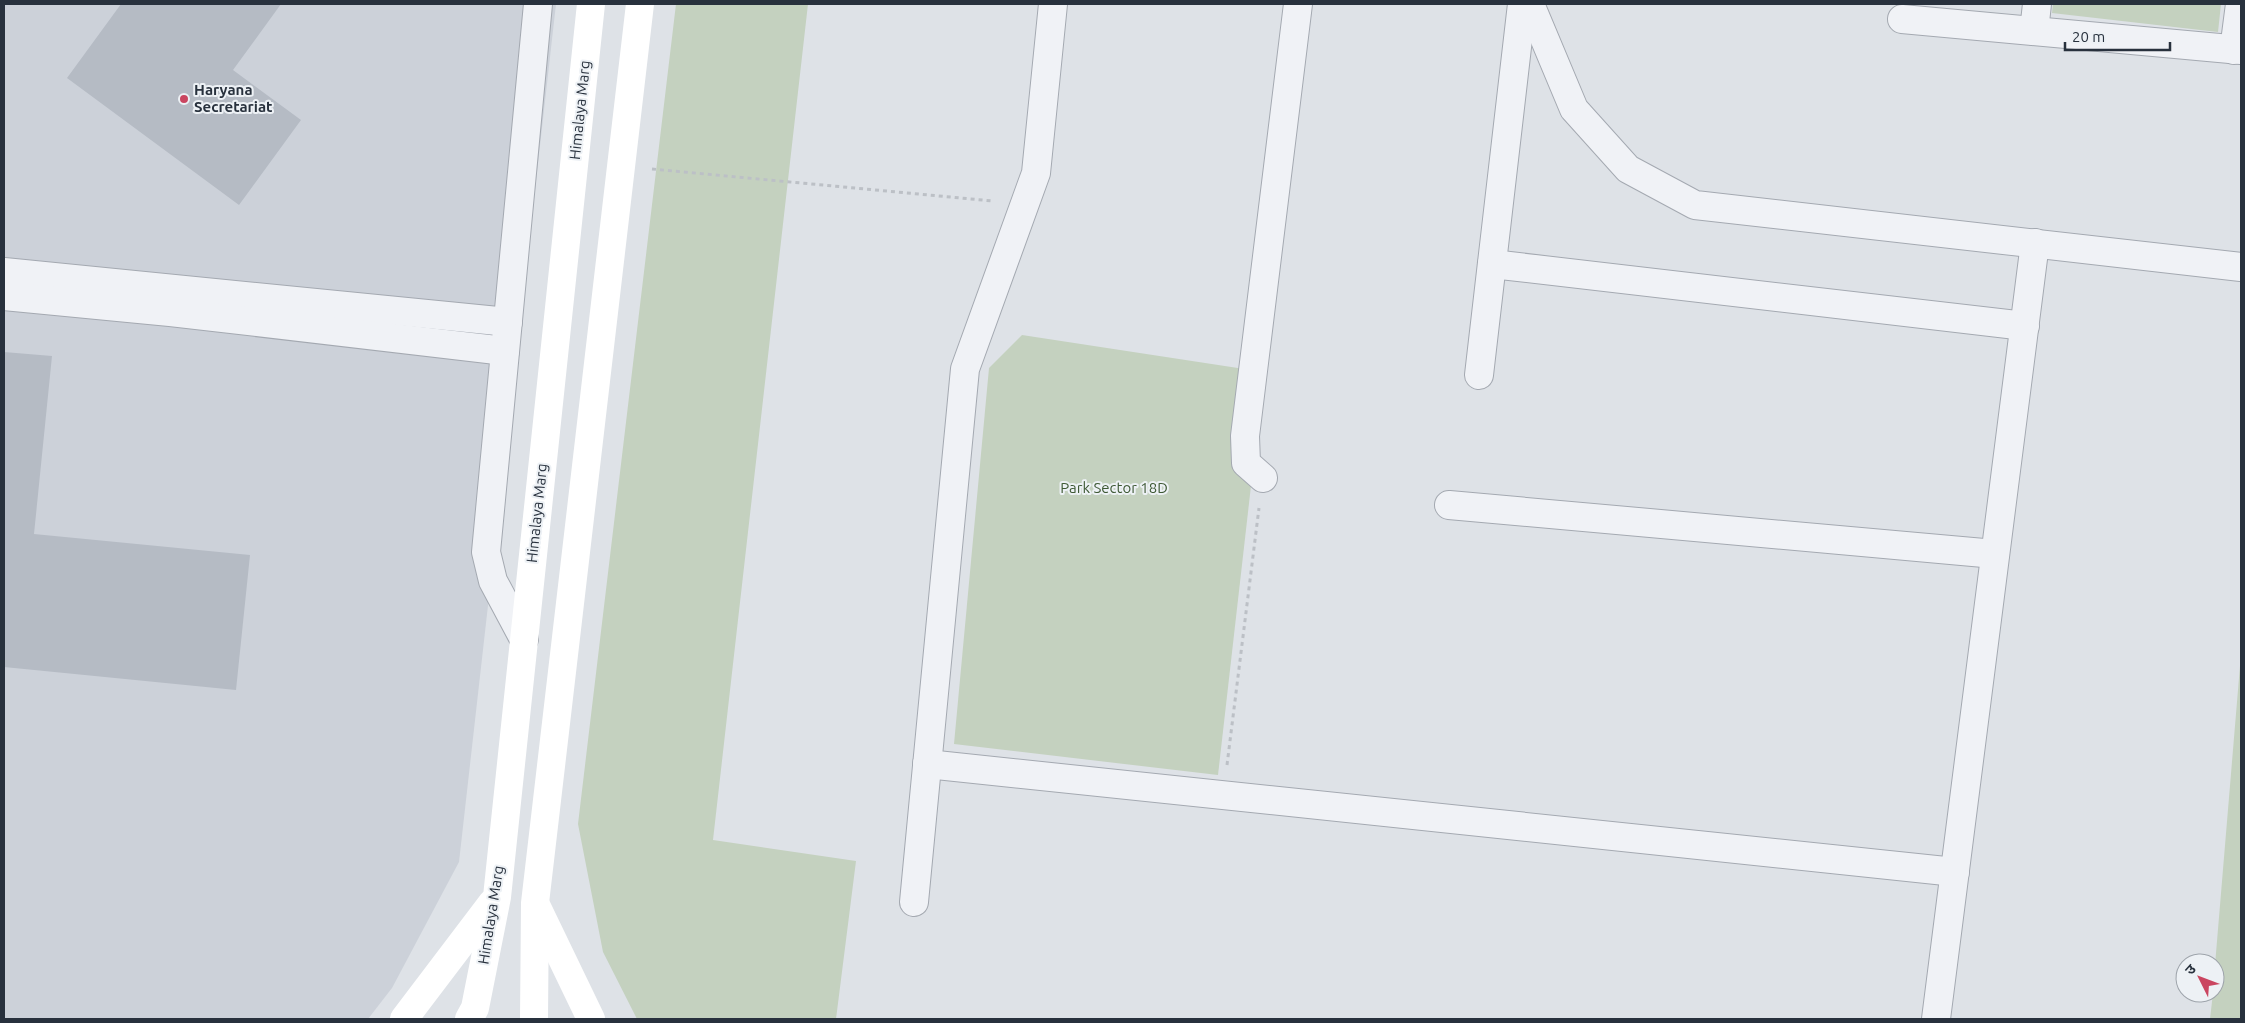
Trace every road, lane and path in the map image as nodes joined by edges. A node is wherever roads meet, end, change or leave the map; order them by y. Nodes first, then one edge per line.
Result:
1 (538, 4) edge
2 (591, 4) edge
3 (640, 4) edge
4 (1053, 4) edge
5 (1298, 4) edge
6 (1522, 4) edge
7 (1530, 4) edge
8 (2037, 4) edge
9 (2240, 4) edge
10 (1902, 19) dead end
11 (2034, 31) junction
12 (2238, 50) edge
13 (621, 166) junction
14 (1025, 204) junction
15 (2035, 244) junction
16 (1492, 264) junction
17 (2241, 267) edge
18 (4, 272) edge
19 (4, 296) edge
20 (508, 322) junction
21 (2025, 326) junction
22 (505, 350) junction
23 (1479, 375) dead end
24 (1263, 478) joint
25 (1448, 506) dead end
26 (1995, 554) junction
27 (524, 639) junction
28 (927, 764) junction
29 (1223, 795) junction
30 (1955, 872) junction
31 (497, 897) junction
32 (914, 902) dead end
33 (535, 903) junction
34 (404, 1019) edge
35 (469, 1019) edge
36 (534, 1019) edge
37 (592, 1019) edge
38 (1936, 1019) edge

1 - 20 street
2 - 27 main road, Himalaya Marg
3 - 13 main road
4 - 14 street
5 - 24 street
6 - 16 street
7 - 15 street
8 - 11 street
9 - 12 street
10 - 11 street
11 - 12 street
13 - 14 path
13 - 33 main road
14 - 28 street
15 - 17 street
15 - 21 street
16 - 21 street
16 - 23 street
18 - 20 street
19 - 22 street
20 - 22 street
21 - 26 street
22 - 27 street
24 - 29 path
25 - 26 street
26 - 30 street
27 - 31 main road, Himalaya Marg
28 - 29 street
28 - 32 street
29 - 30 street
30 - 38 street
31 - 34 main road
31 - 35 main road, Himalaya Marg
33 - 36 main road
33 - 37 main road

